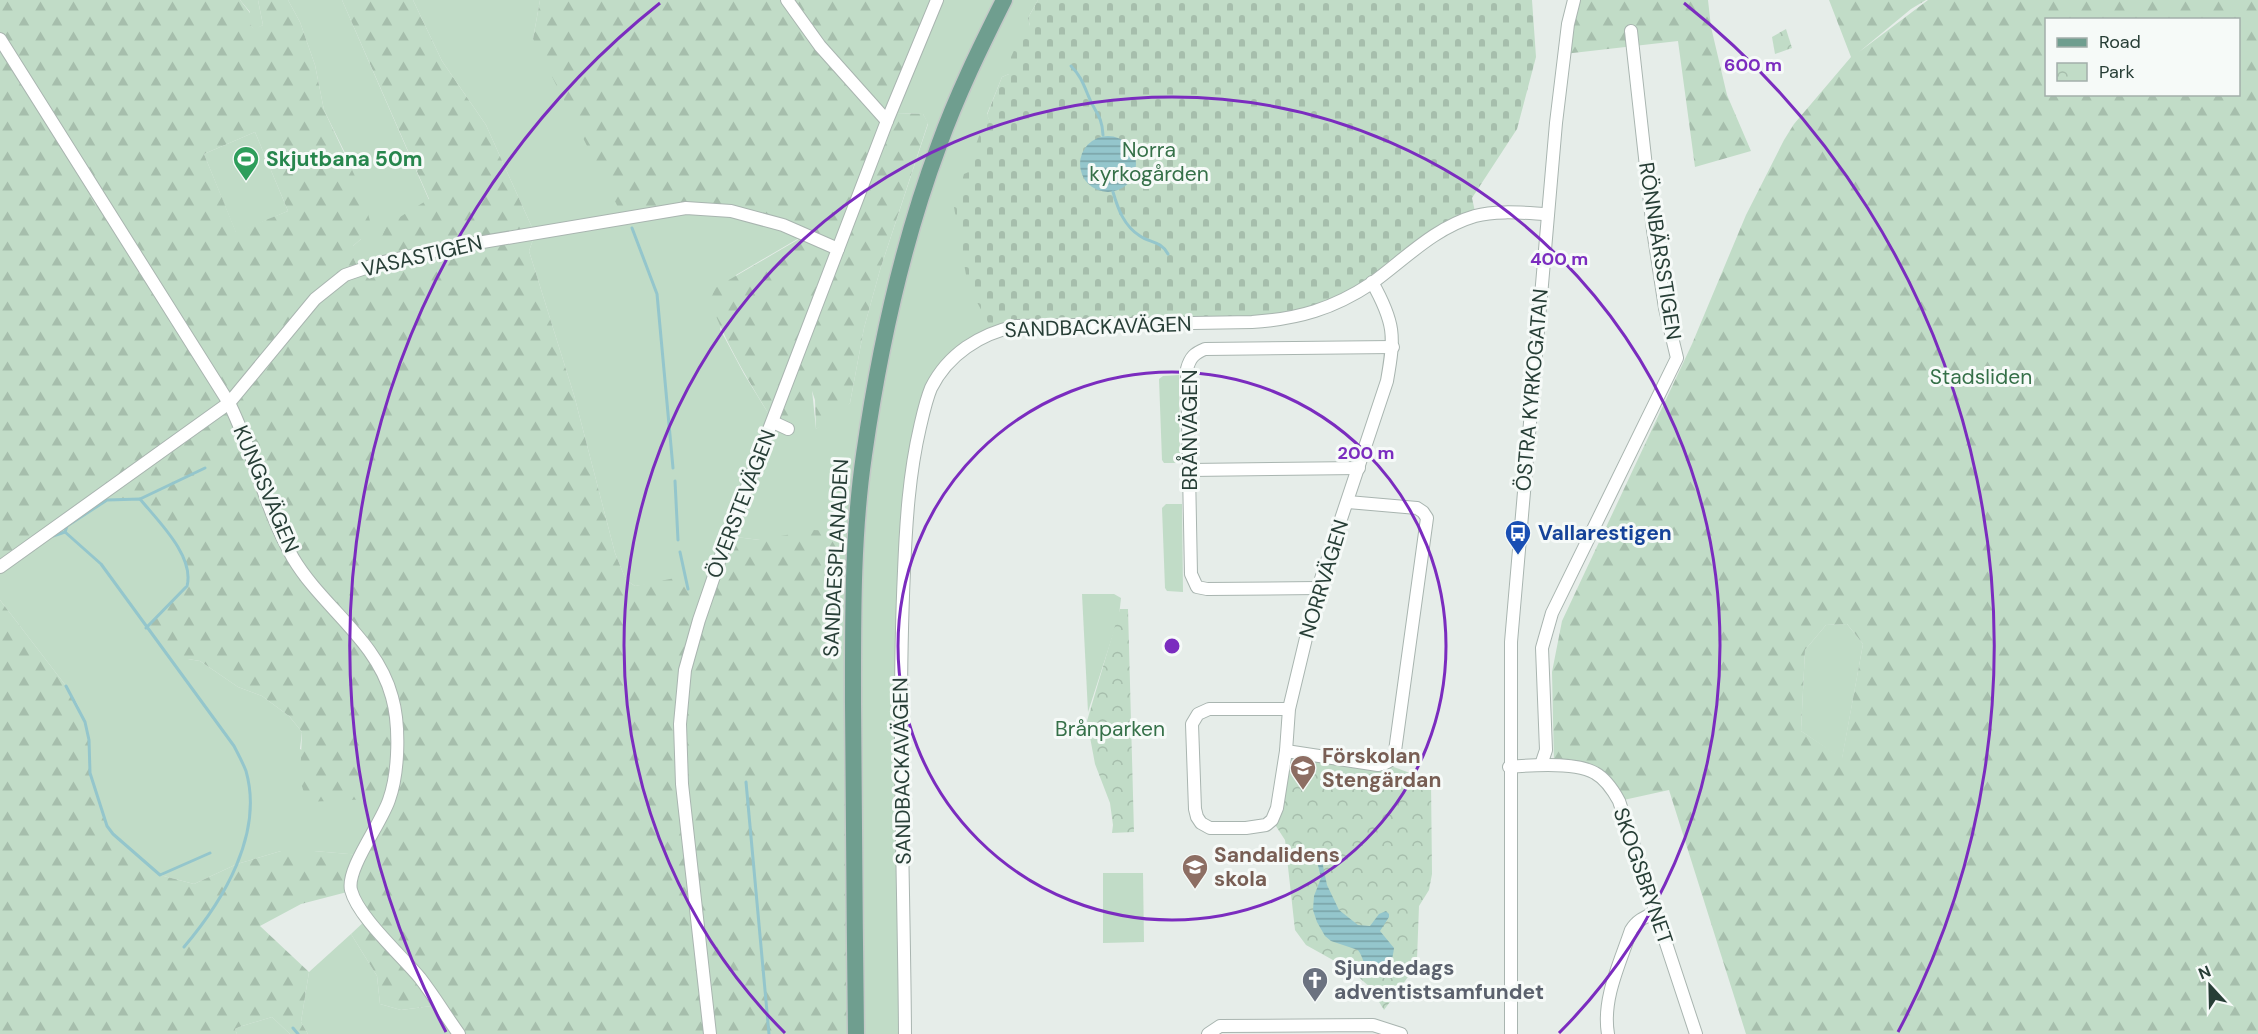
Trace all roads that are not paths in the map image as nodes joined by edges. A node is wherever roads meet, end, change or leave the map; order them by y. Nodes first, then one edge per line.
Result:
1 (787, 0) edge
2 (937, 0) edge
3 (1004, 0) edge
4 (1574, 0) edge
5 (1631, 31) dead end
6 (0, 39) edge
7 (887, 121) junction
8 (1548, 214) junction
9 (838, 249) junction
10 (1372, 282) junction
11 (1393, 346) junction
12 (229, 404) junction
13 (773, 422) junction
14 (788, 429) dead end
15 (1359, 468) junction
16 (1190, 470) junction
17 (1348, 502) junction
18 (0, 567) edge
19 (1318, 588) junction
20 (1288, 709) junction
21 (1286, 751) junction
22 (1541, 765) junction
23 (1509, 767) junction
24 (1656, 912) junction
25 (1331, 1029) edge
26 (459, 1034) edge
27 (710, 1034) edge
28 (856, 1034) edge
29 (905, 1034) edge
30 (1208, 1034) edge
31 (1401, 1034) edge
32 (1510, 1034) edge
33 (1608, 1034) edge
34 (1696, 1034) edge

1 - 7 street
2 - 7 street, ÖVERSTEVÄGEN
3 - 28 main road, SANDAESPLANADEN
4 - 8 street, ÖSTRA KYRKOGATAN
5 - 22 street, RÖNNBÄRSSTIGEN
6 - 12 street, KUNGSVÄGEN
7 - 9 street, ÖVERSTEVÄGEN
8 - 10 street, SANDBACKAVÄGEN
8 - 23 street, ÖSTRA KYRKOGATAN
9 - 12 street, VASASTIGEN
9 - 13 street, ÖVERSTEVÄGEN
10 - 11 street, NORRVÄGEN
10 - 29 street, SANDBACKAVÄGEN
11 - 15 street, NORRVÄGEN
11 - 16 street, BRÅNVÄGEN
12 - 18 street, VASASTIGEN
12 - 26 street, KUNGSVÄGEN
13 - 14 street
13 - 27 street, ÖVERSTEVÄGEN
15 - 16 street
15 - 17 street, NORRVÄGEN
16 - 19 street, BRÅNVÄGEN
17 - 19 street, NORRVÄGEN
17 - 21 street
19 - 20 street, NORRVÄGEN
20 - 21 street, NORRVÄGEN
20 - 21 street, NORRVÄGEN
22 - 23 street, SKOGSBRYNET
22 - 24 street, SKOGSBRYNET
23 - 32 street, ÖSTRA KYRKOGATAN
24 - 33 street
24 - 34 street, SKOGSBRYNET
25 - 30 street
25 - 31 street

